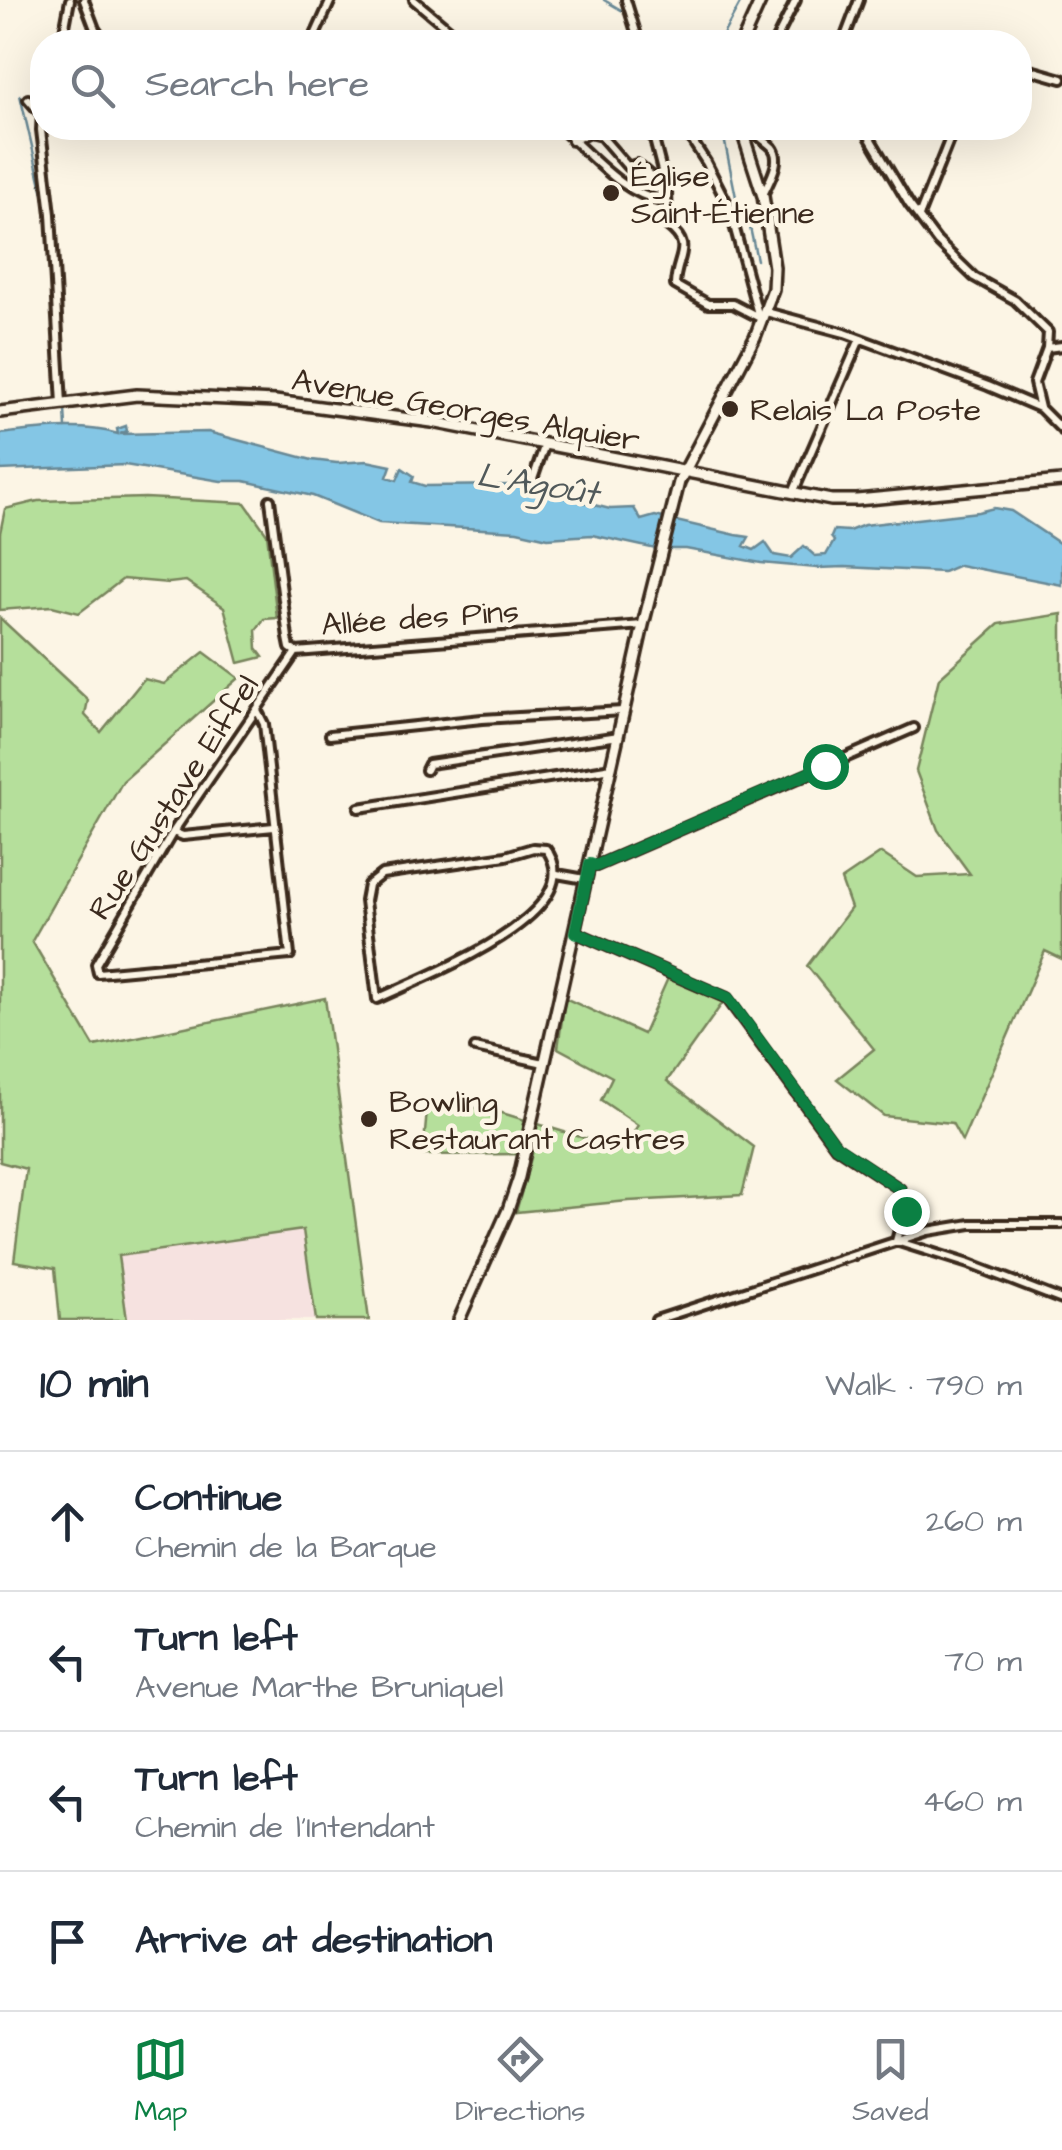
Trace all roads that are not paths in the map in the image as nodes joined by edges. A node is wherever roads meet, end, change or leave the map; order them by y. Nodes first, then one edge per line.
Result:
1 (70, 0) edge
2 (84, 0) edge
3 (331, 0) edge
4 (414, 0) edge
5 (626, 0) edge
6 (761, 0) edge
7 (796, 0) edge
8 (859, 0) edge
9 (784, 24) junction
10 (64, 30) edge
11 (95, 30) edge
12 (317, 30) edge
13 (450, 30) edge
14 (635, 30) edge
15 (747, 30) edge
16 (781, 30) edge
17 (784, 30) edge
18 (848, 30) edge
19 (1032, 70) edge
20 (1062, 78) edge
21 (44, 140) edge
22 (575, 140) edge
23 (604, 140) edge
24 (653, 140) edge
25 (692, 140) edge
26 (744, 140) edge
27 (764, 140) edge
28 (871, 140) edge
29 (949, 140) edge
30 (572, 142) joint
31 (628, 167) junction
32 (616, 179) junction
33 (667, 190) junction
34 (763, 196) junction
35 (665, 202) junction
36 (919, 217) junction
37 (760, 315) junction
38 (860, 339) junction
39 (1062, 346) edge
40 (1047, 348) junction
41 (62, 404) junction
42 (1040, 408) junction
43 (0, 412) edge
44 (1062, 430) edge
45 (545, 444) junction
46 (685, 473) junction
47 (1062, 481) edge
48 (531, 486) dead end
49 (792, 494) junction
50 (270, 500) dead end
51 (643, 625) junction
52 (296, 652) junction
53 (625, 711) junction
54 (258, 712) junction
55 (914, 728) dead end
56 (330, 735) dead end
57 (619, 736) junction
58 (612, 768) junction
59 (426, 770) dead end
60 (359, 808) dead end
61 (274, 827) junction
62 (173, 832) junction
63 (590, 864) junction
64 (557, 874) junction
65 (586, 879) junction
66 (575, 932) junction
67 (474, 1048) dead end
68 (544, 1063) junction
69 (1062, 1224) edge
70 (896, 1241) junction
71 (1062, 1300) edge
72 (459, 1320) edge
73 (656, 1320) edge

1 - 10 street
2 - 11 street
3 - 12 street
4 - 13 street
5 - 14 street
6 - 15 street
7 - 9 street
8 - 18 street
9 - 16 street
9 - 17 street
19 - 20 street
21 - 41 street
22 - 30 street
23 - 31 street
24 - 33 street
25 - 37 street
26 - 34 street
27 - 34 street
28 - 36 street
29 - 36 street
30 - 32 street
31 - 32 street
31 - 33 street
32 - 35 street
33 - 35 street
34 - 37 street
35 - 37 street
36 - 40 street
37 - 38 street
37 - 46 street
38 - 42 street
38 - 49 street
39 - 40 street
40 - 42 street
41 - 43 street, Avenue Georges Alquier
41 - 45 street, Avenue Georges Alquier
42 - 44 street
45 - 46 street, Avenue Georges Alquier
45 - 48 street
46 - 49 street, Avenue Georges Alquier
46 - 51 street
47 - 49 street, Avenue Georges Alquier
50 - 52 street, Allée des Pins
51 - 52 street, Allée des Pins
51 - 53 street
52 - 54 street, Rue Gustave Eiffel
53 - 56 street
53 - 57 street
54 - 61 street
54 - 62 street, Rue Gustave Eiffel
55 - 63 street
57 - 58 street
57 - 59 street
58 - 60 street
58 - 63 street
61 - 62 street
61 - 62 street, Rue Gustave Eiffel
63 - 65 street
64 - 64 street
64 - 65 street
65 - 66 street
66 - 68 street
66 - 70 street
67 - 68 street
68 - 72 street
69 - 70 street
70 - 71 street
70 - 73 street

